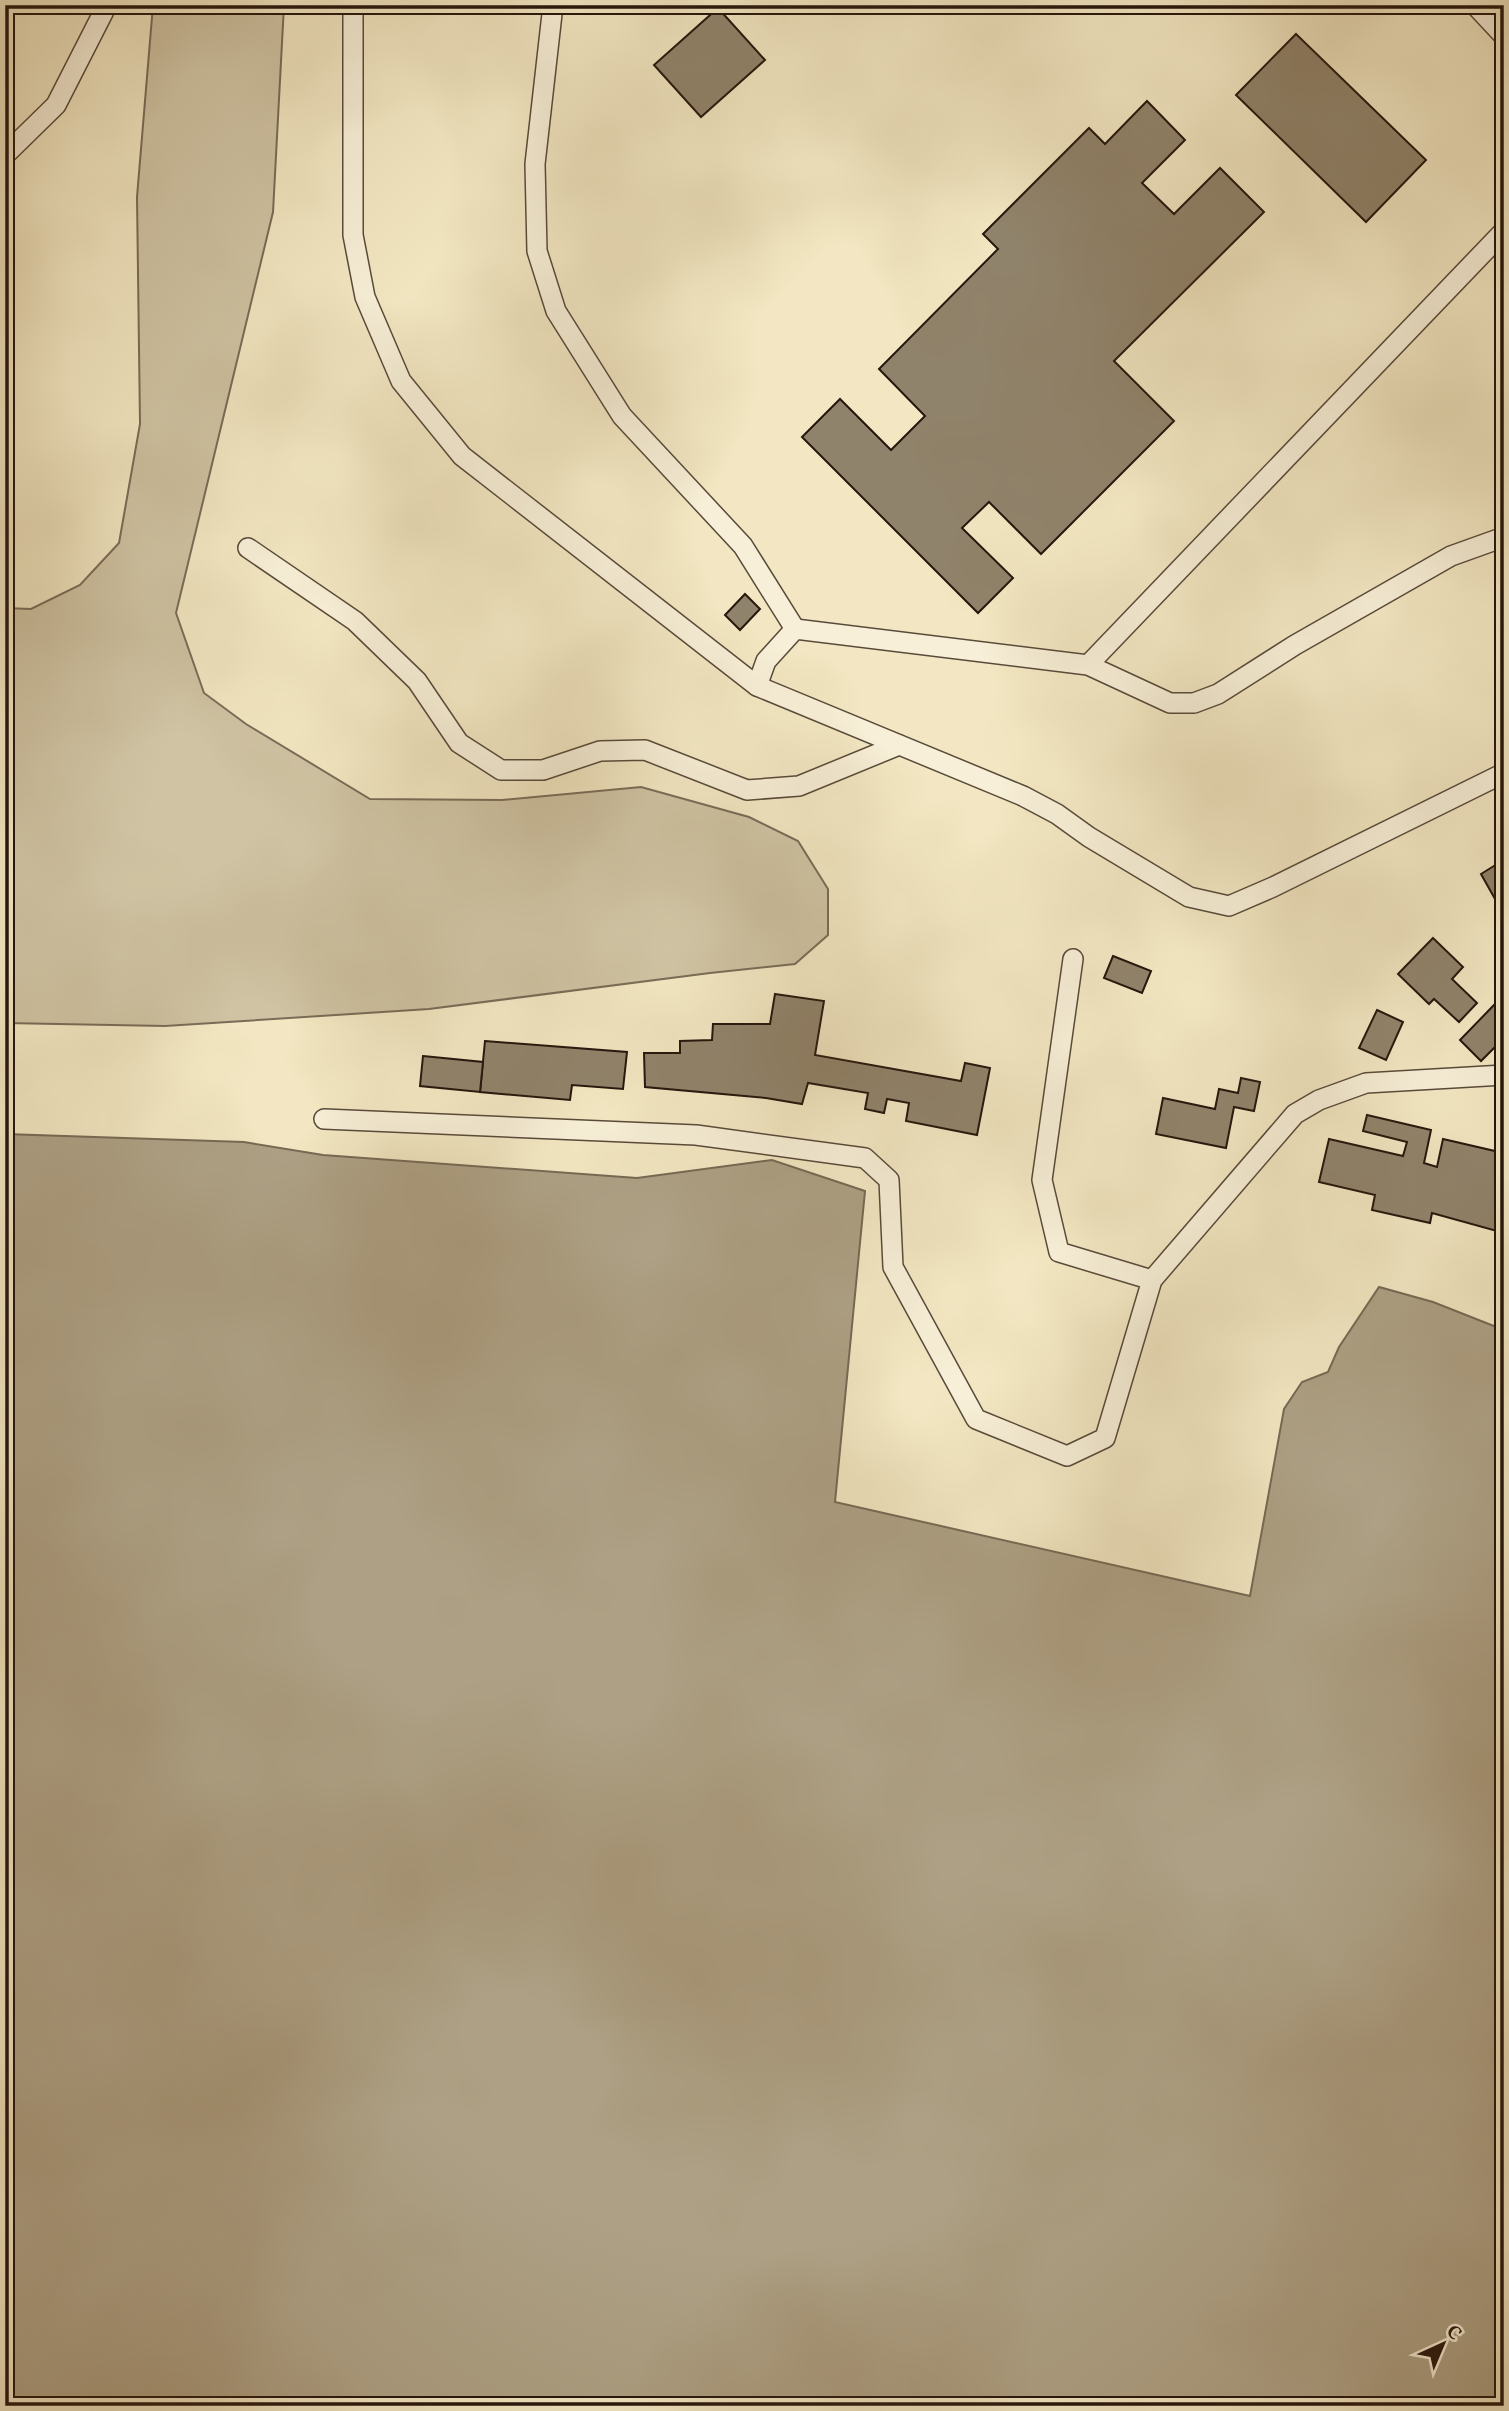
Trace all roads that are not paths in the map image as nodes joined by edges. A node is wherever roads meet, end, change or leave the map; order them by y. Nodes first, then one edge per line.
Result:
1 (107, 5) edge
2 (353, 5) edge
3 (553, 5) edge
4 (1475, 5) edge
5 (1504, 36) edge
6 (5, 155) edge
7 (1504, 231) edge
8 (1504, 537) edge
9 (247, 548) dead end
10 (795, 629) junction
11 (1088, 665) junction
12 (757, 686) junction
13 (899, 746) junction
14 (1504, 773) edge
15 (1073, 959) dead end
16 (1504, 1075) edge
17 (324, 1119) dead end
18 (1152, 1280) junction

1 - 6 lane
2 - 12 lane
3 - 10 lane
4 - 5 lane
7 - 11 lane
8 - 11 lane
9 - 13 lane
10 - 11 lane
10 - 12 lane
12 - 13 lane
13 - 14 lane
15 - 18 lane
16 - 18 lane
17 - 18 lane

